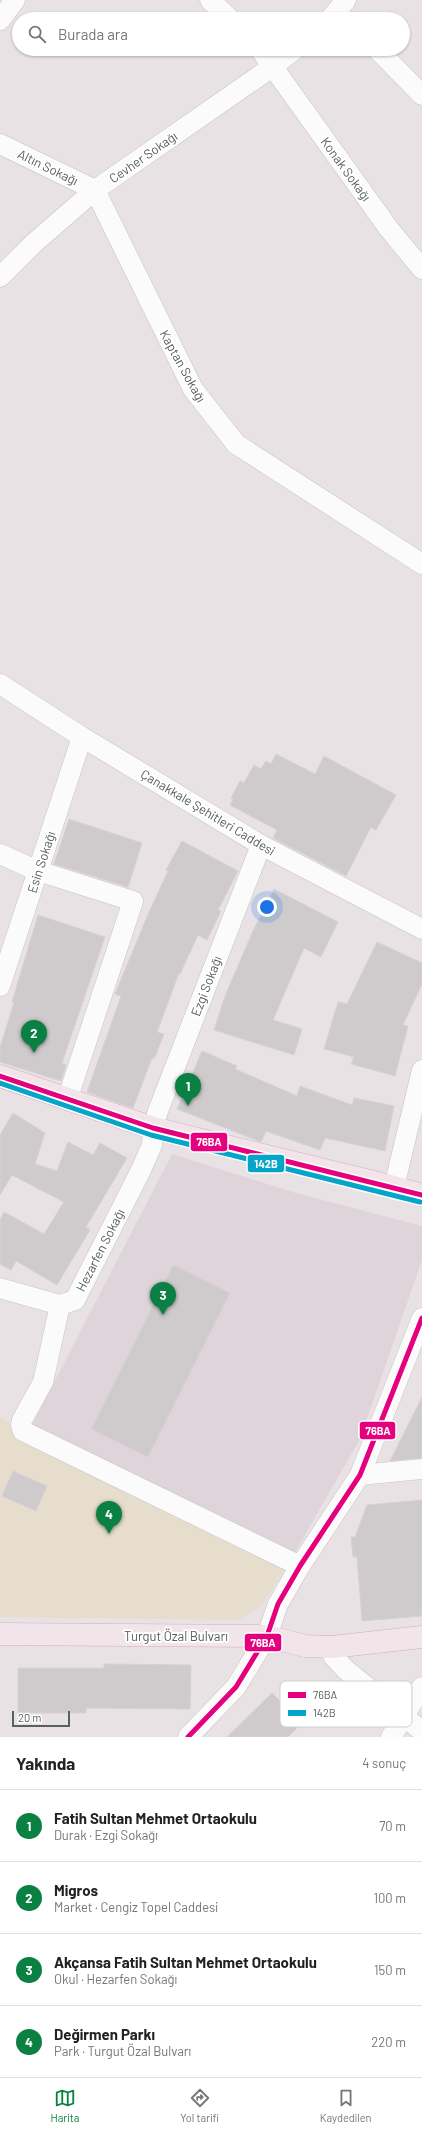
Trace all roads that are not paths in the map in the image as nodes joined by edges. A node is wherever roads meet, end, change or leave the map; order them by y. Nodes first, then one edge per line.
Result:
1 (15, 0) edge
2 (210, 0) edge
3 (223, 12) edge
4 (0, 20) edge
5 (265, 56) edge
6 (286, 56) edge
7 (385, 56) edge
8 (272, 67) junction
9 (422, 95) edge
10 (0, 144) edge
11 (95, 190) junction
12 (422, 269) edge
13 (0, 277) edge
14 (422, 564) edge
15 (0, 684) edge
16 (82, 737) junction
17 (261, 845) junction
18 (0, 854) edge
19 (38, 871) junction
20 (422, 929) edge
21 (0, 986) edge
22 (422, 1070) edge
23 (0, 1076) edge
24 (67, 1100) junction
25 (153, 1128) junction
26 (394, 1187) junction
27 (422, 1195) edge
28 (0, 1288) edge
29 (60, 1305) junction
30 (420, 1325) edge
31 (422, 1469) edge
32 (360, 1475) junction
33 (300, 1566) junction
34 (0, 1634) edge
35 (267, 1636) junction
36 (422, 1637) edge
37 (332, 1647) junction
38 (359, 1681) edge
39 (422, 1687) edge
40 (412, 1703) edge
41 (412, 1724) edge
42 (397, 1727) edge
43 (422, 1731) edge
44 (188, 1737) edge
45 (391, 1737) edge

1 - 4 street
2 - 3 street
5 - 8 street, Konak Sokağı
6 - 8 street, Cevher Sokağı
7 - 9 street
8 - 11 street, Cevher Sokağı
8 - 12 street, Konak Sokağı
10 - 11 street, Altın Sokağı
11 - 13 street, Cevher Sokağı
11 - 14 street, Kaptan Sokağı
15 - 16 street, Çanakkale Şehitleri Caddesi
16 - 17 street, Çanakkale Şehitleri Caddesi
16 - 19 street, Esin Sokağı
17 - 20 street, Çanakkale Şehitleri Caddesi
17 - 25 street, Ezgi Sokağı
18 - 19 street
19 - 21 street, Esin Sokağı
19 - 24 street
22 - 26 street
23 - 24 main road
24 - 25 main road
25 - 26 main road
25 - 29 street, Hezarfen Sokağı
26 - 27 main road
28 - 29 street
29 - 33 street
30 - 32 street
31 - 32 street
32 - 33 street
33 - 35 street
34 - 35 main road, Turgut Özal Bulvarı
35 - 37 main road, Turgut Özal Bulvarı
35 - 44 street
36 - 37 main road, Turgut Özal Bulvarı
37 - 38 street
39 - 40 street
41 - 43 street
42 - 45 street

